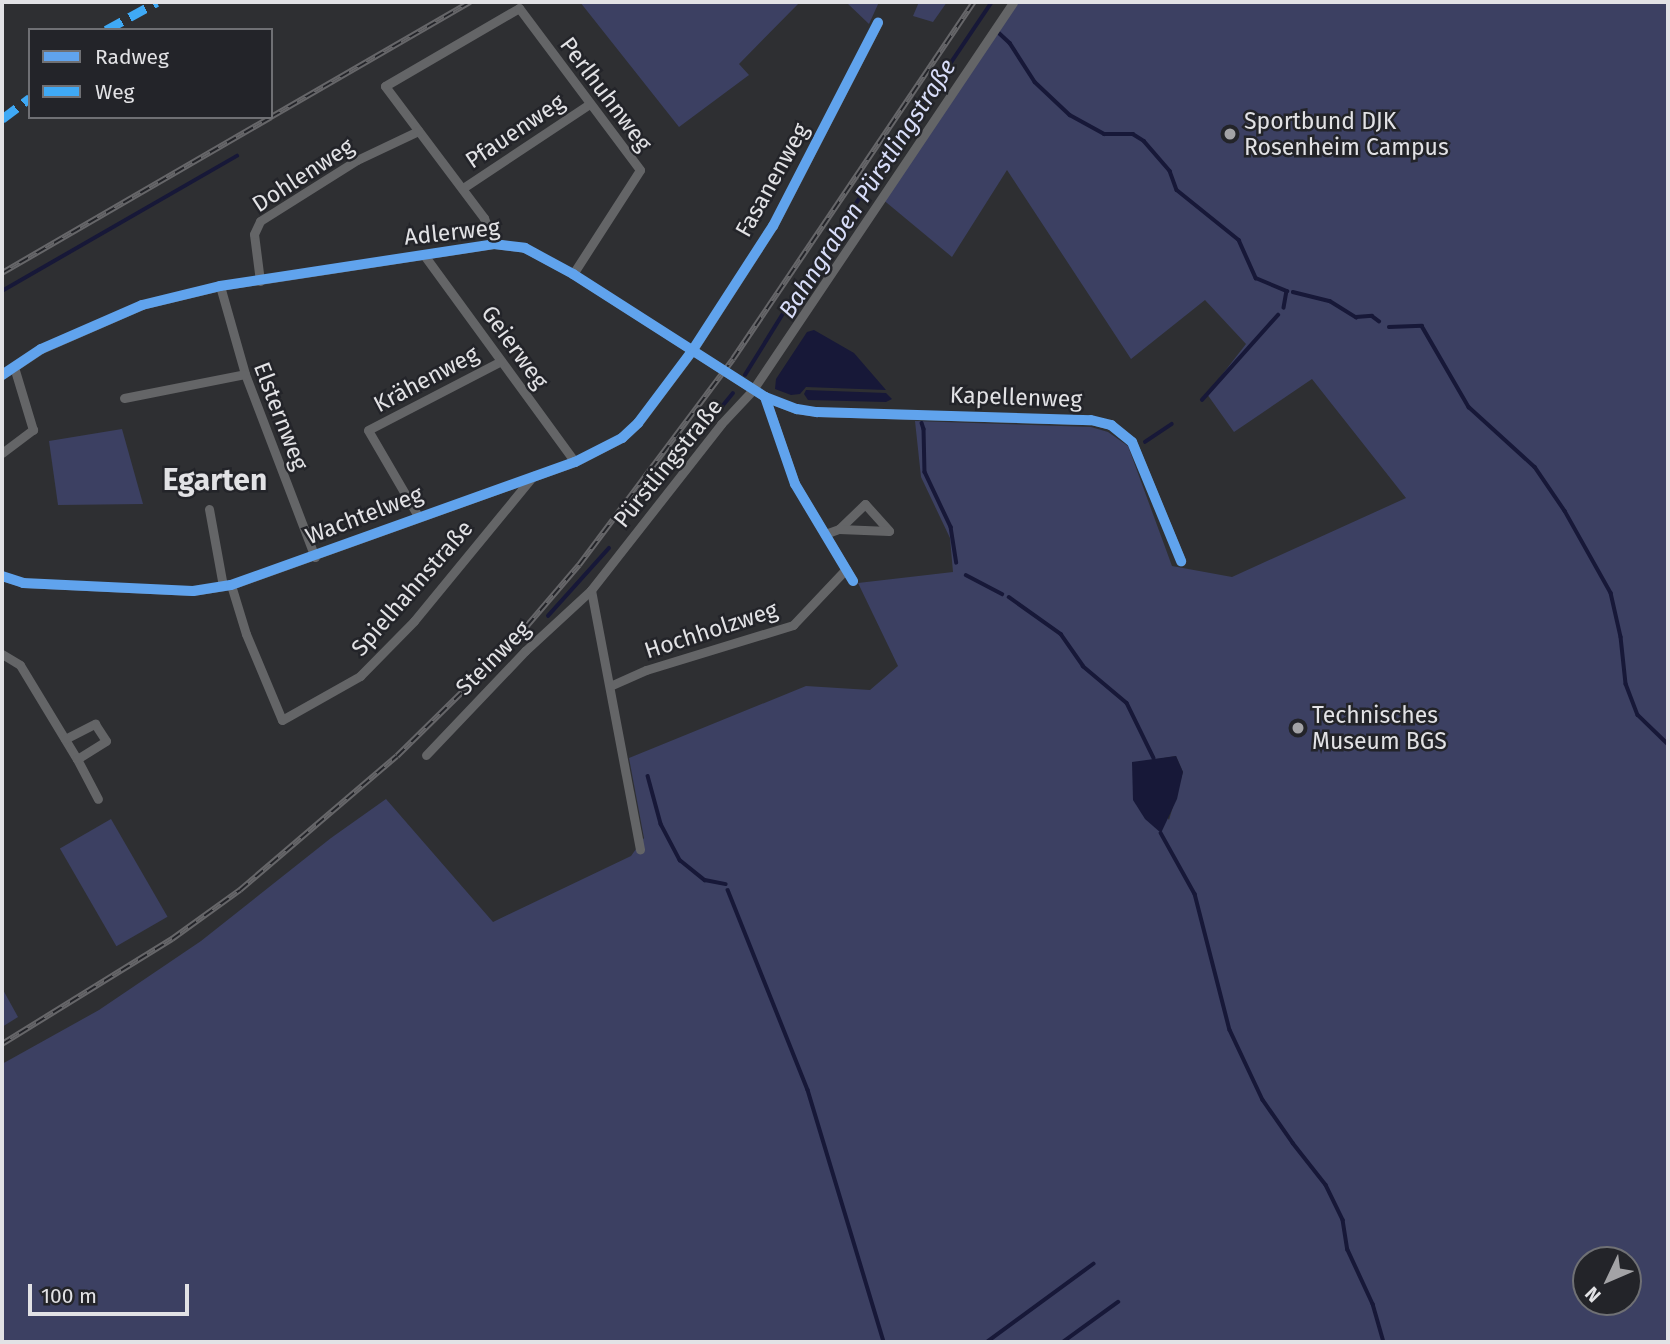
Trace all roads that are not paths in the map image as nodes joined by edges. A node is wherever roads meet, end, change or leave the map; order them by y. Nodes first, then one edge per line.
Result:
1 (1013, 2) edge
2 (878, 23) dead end
3 (588, 105) junction
4 (418, 131) junction
5 (463, 188) junction
6 (494, 244) junction
7 (424, 255) junction
8 (573, 274) junction
9 (260, 281) junction
10 (220, 286) junction
11 (692, 351) junction
12 (501, 361) junction
13 (13, 367) junction
14 (245, 374) junction
15 (2, 375) edge
16 (752, 391) junction
17 (765, 397) junction
18 (124, 398) dead end
19 (2, 453) edge
20 (575, 462) junction
21 (534, 475) junction
22 (209, 509) dead end
23 (418, 516) junction
24 (839, 529) junction
25 (825, 534) junction
26 (315, 557) junction
27 (1181, 561) dead end
28 (846, 569) junction
29 (2, 576) edge
30 (853, 581) dead end
31 (227, 586) junction
32 (591, 590) junction
33 (2, 654) edge
34 (610, 686) junction
35 (65, 739) junction
36 (426, 755) dead end
37 (78, 759) junction
38 (98, 799) dead end
39 (640, 849) dead end

1 - 16 street, Pürstlingstraße
2 - 11 street, Fasanenweg
3 - 4 street, Perlhuhnweg
3 - 5 street, Pfauenweg
3 - 8 street, Perlhuhnweg
4 - 5 street
4 - 9 street, Dohlenweg
5 - 6 street
6 - 7 street, Adlerweg
6 - 8 street, Adlerweg
7 - 9 street, Adlerweg
7 - 12 street, Geierweg
8 - 11 street, Adlerweg
9 - 10 street, Adlerweg
10 - 13 street, Adlerweg
10 - 14 street, Elsternweg
11 - 16 street, Adlerweg
11 - 20 street, Wachtelweg
12 - 20 street, Geierweg
12 - 23 street, Krähenweg
13 - 15 street, Adlerweg
13 - 19 street
14 - 18 street
14 - 26 street, Elsternweg
16 - 17 street, Adlerweg
16 - 32 street, Pürstlingstraße
17 - 25 street
17 - 27 street, Kapellenweg
20 - 21 street, Wachtelweg
21 - 23 street, Wachtelweg
21 - 31 street, Spielhahnstraße
22 - 31 street
23 - 26 street, Wachtelweg
24 - 24 street
24 - 25 street
25 - 28 street
26 - 31 street, Wachtelweg
28 - 30 street
28 - 34 street, Hochholzweg
29 - 31 street, Wachtelweg
32 - 34 street
32 - 36 street, Steinweg
33 - 35 street
34 - 39 street
35 - 37 street
35 - 37 street
37 - 38 street

